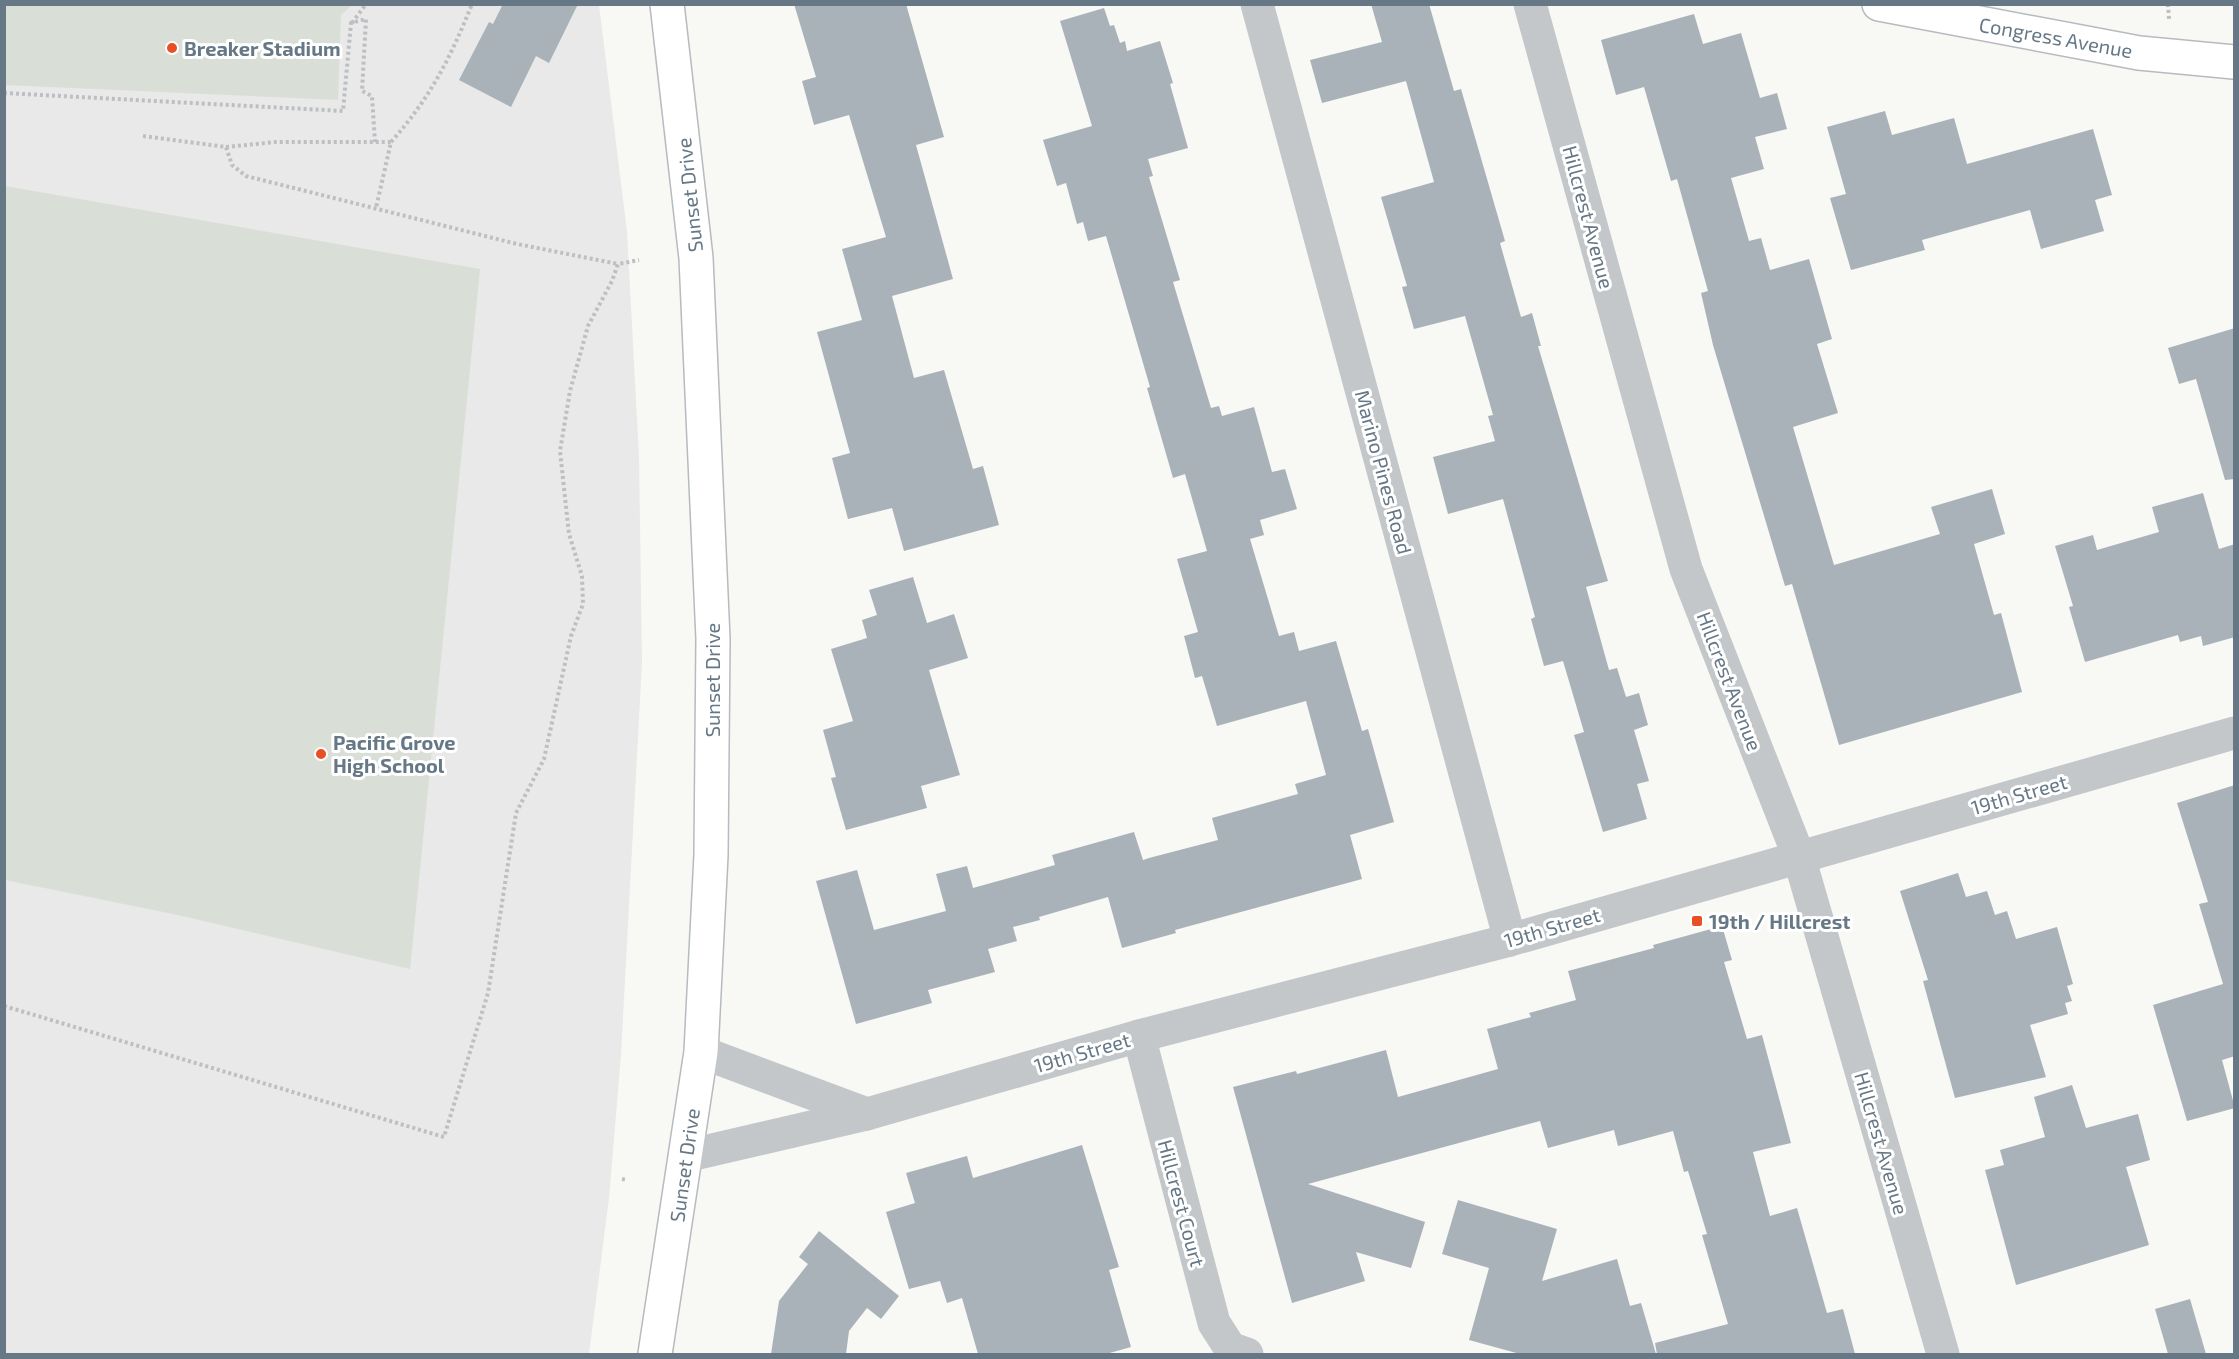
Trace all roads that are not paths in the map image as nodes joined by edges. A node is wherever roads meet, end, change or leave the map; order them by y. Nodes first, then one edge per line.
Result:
1 (667, 4) edge
2 (1257, 4) edge
3 (1530, 4) edge
4 (1879, 4) edge
5 (2235, 62) edge
6 (2235, 733) edge
7 (1799, 857) junction
8 (1510, 940) junction
9 (1139, 1036) junction
10 (701, 1052) junction
11 (867, 1114) junction
12 (686, 1156) junction
13 (655, 1354) edge
14 (1247, 1354) edge
15 (1943, 1354) edge

1 - 10 main road, Sunset Drive
2 - 8 street, Marino Pines Road
3 - 7 street, Hillcrest Avenue
4 - 5 main road, Congress Avenue
6 - 7 street, 19th Street
7 - 8 street, 19th Street
7 - 15 street, Hillcrest Avenue
8 - 9 street, 19th Street
9 - 11 street, 19th Street
9 - 14 street, Hillcrest Court
10 - 11 street
10 - 12 main road, Sunset Drive
11 - 12 street, 19th Street
12 - 13 main road, Sunset Drive

